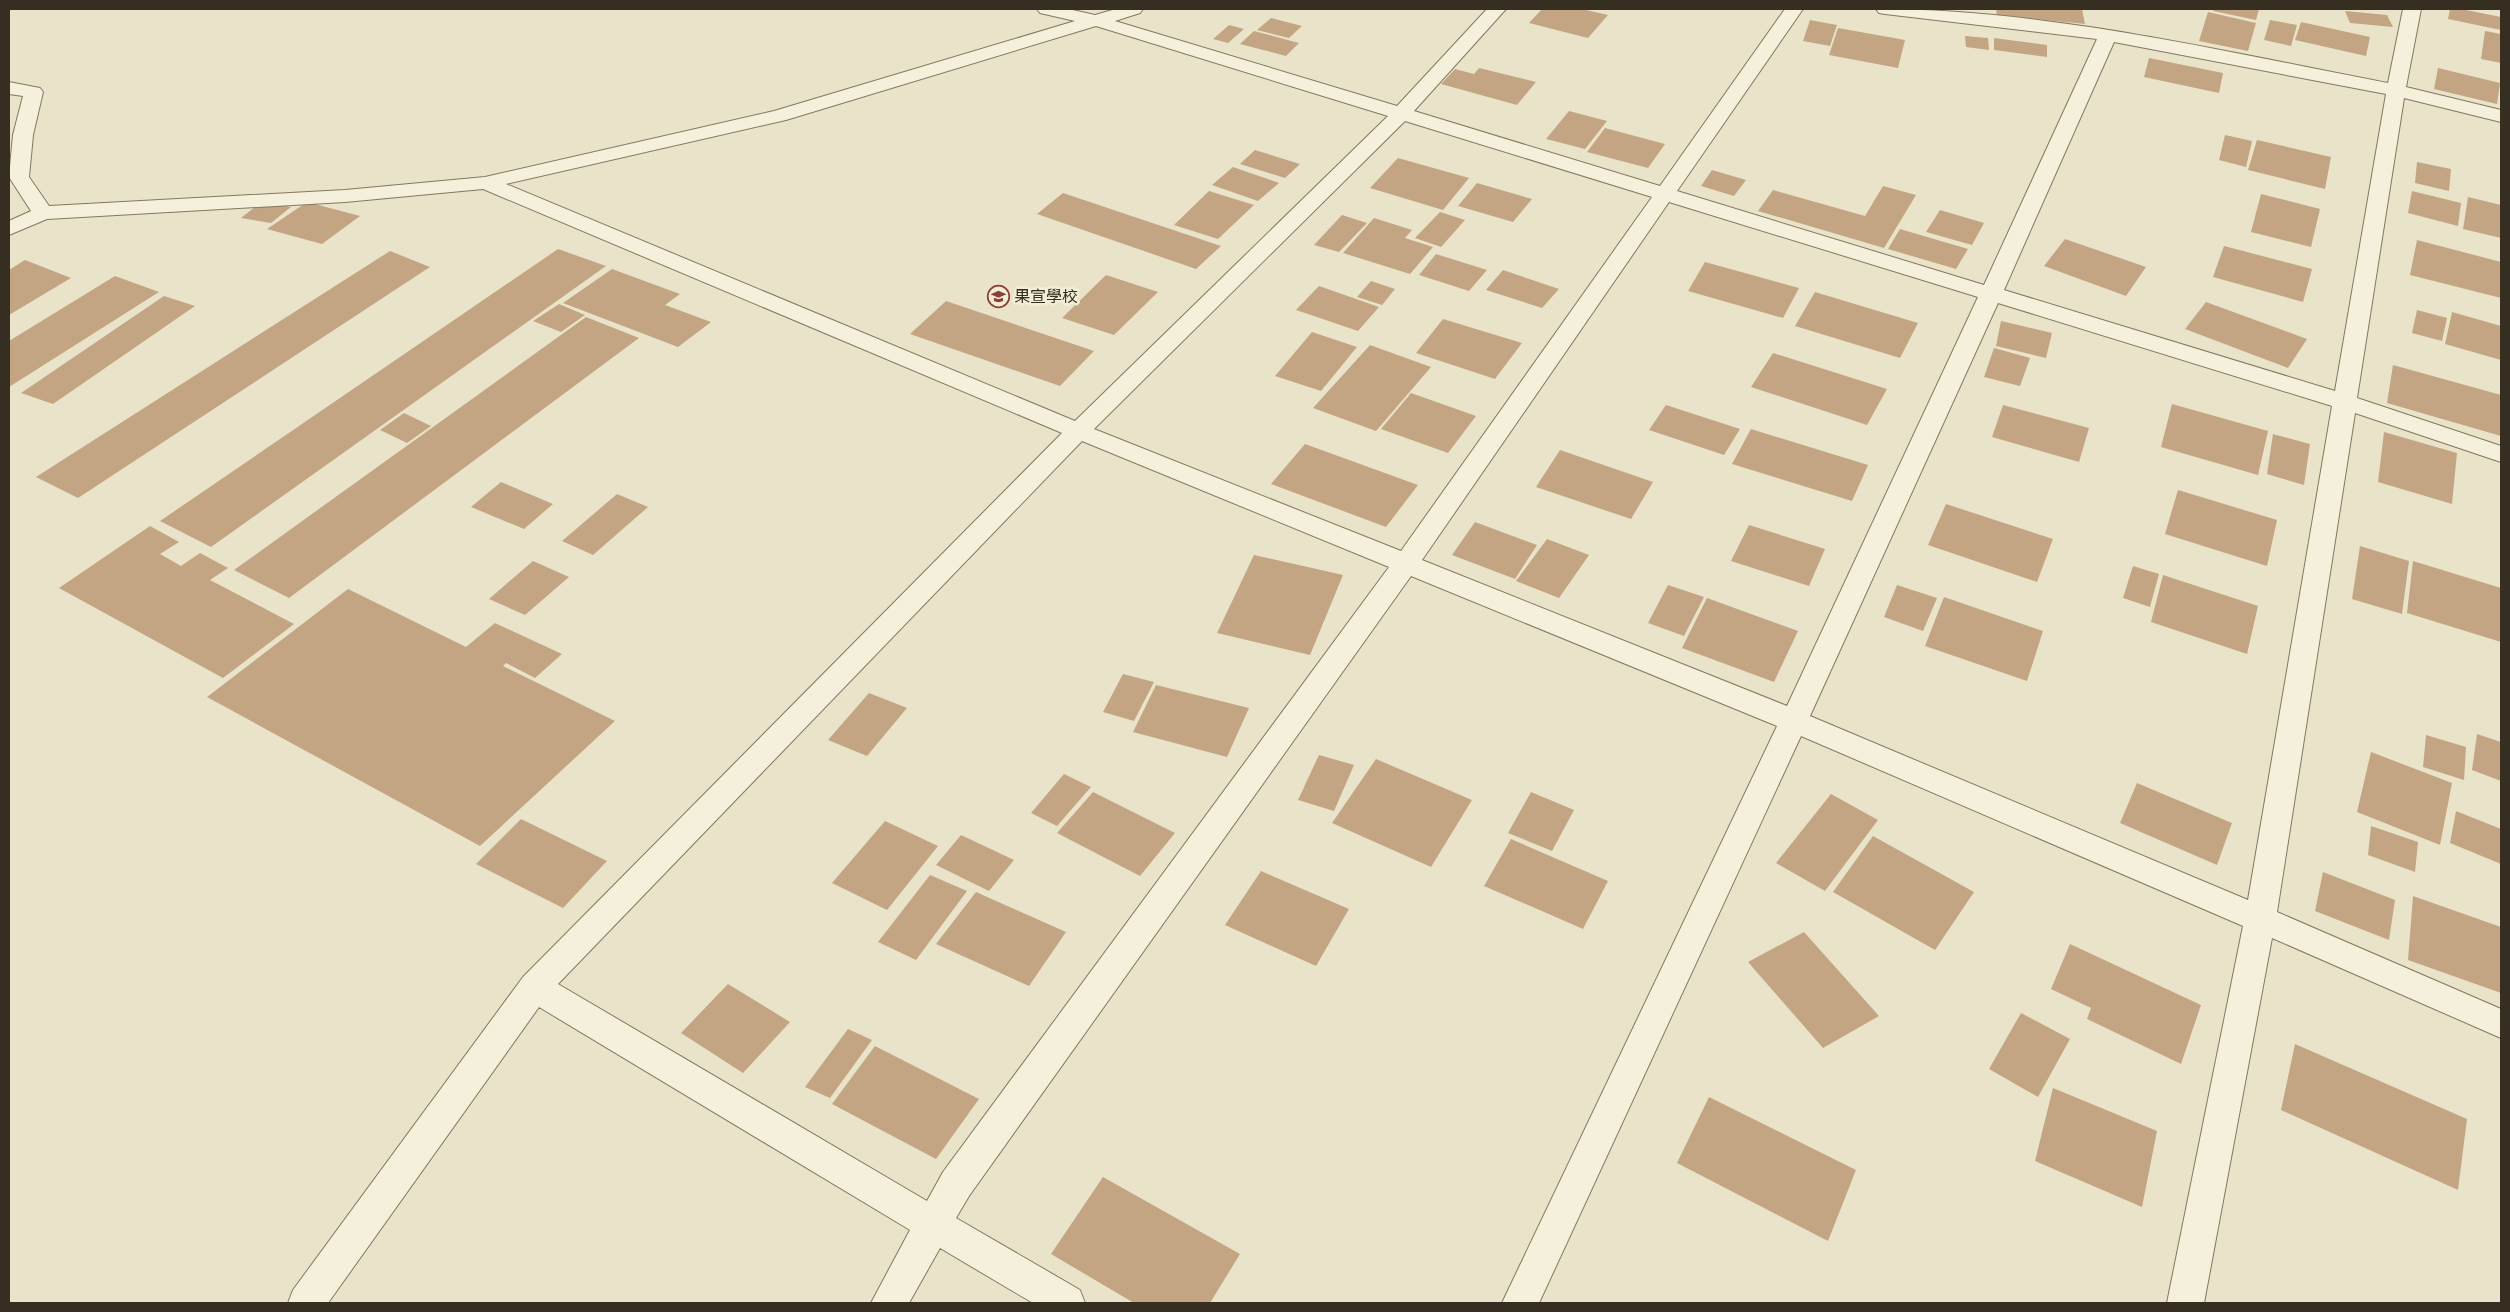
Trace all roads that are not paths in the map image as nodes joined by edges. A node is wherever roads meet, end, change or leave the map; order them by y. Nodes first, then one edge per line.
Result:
1 (1046, 9) edge
2 (1134, 9) edge
3 (1497, 9) edge
4 (1794, 9) edge
5 (1885, 9) edge
6 (2412, 9) edge
7 (1094, 20) junction
8 (2108, 35) junction
9 (9, 88) edge
10 (2396, 90) junction
11 (1401, 114) junction
12 (2501, 116) edge
13 (485, 183) junction
14 (1663, 194) junction
15 (43, 213) junction
16 (9, 229) edge
17 (1992, 294) junction
18 (2344, 402) junction
19 (1078, 431) junction
20 (2501, 454) edge
21 (1407, 562) junction
22 (1795, 721) junction
23 (2260, 919) junction
24 (534, 987) junction
25 (2501, 1024) edge
26 (933, 1226) junction
27 (306, 1303) edge
28 (889, 1303) edge
29 (1067, 1303) edge
30 (1520, 1303) edge
31 (2185, 1303) edge

1 - 7 street
2 - 7 street
3 - 11 street
4 - 14 street
5 - 8 street
6 - 10 street
7 - 11 street
7 - 13 street
8 - 10 street
8 - 17 street
9 - 15 street
10 - 12 street
10 - 18 street
11 - 14 street
11 - 19 street
13 - 15 street
13 - 19 street
14 - 17 street
14 - 21 street
15 - 16 street
17 - 18 street
17 - 22 street
18 - 20 street
18 - 23 street
19 - 21 street
19 - 24 street
21 - 22 street
21 - 26 street
22 - 23 street
22 - 30 street
23 - 25 street
23 - 31 street
24 - 26 street
24 - 27 street
26 - 28 street
26 - 29 street

